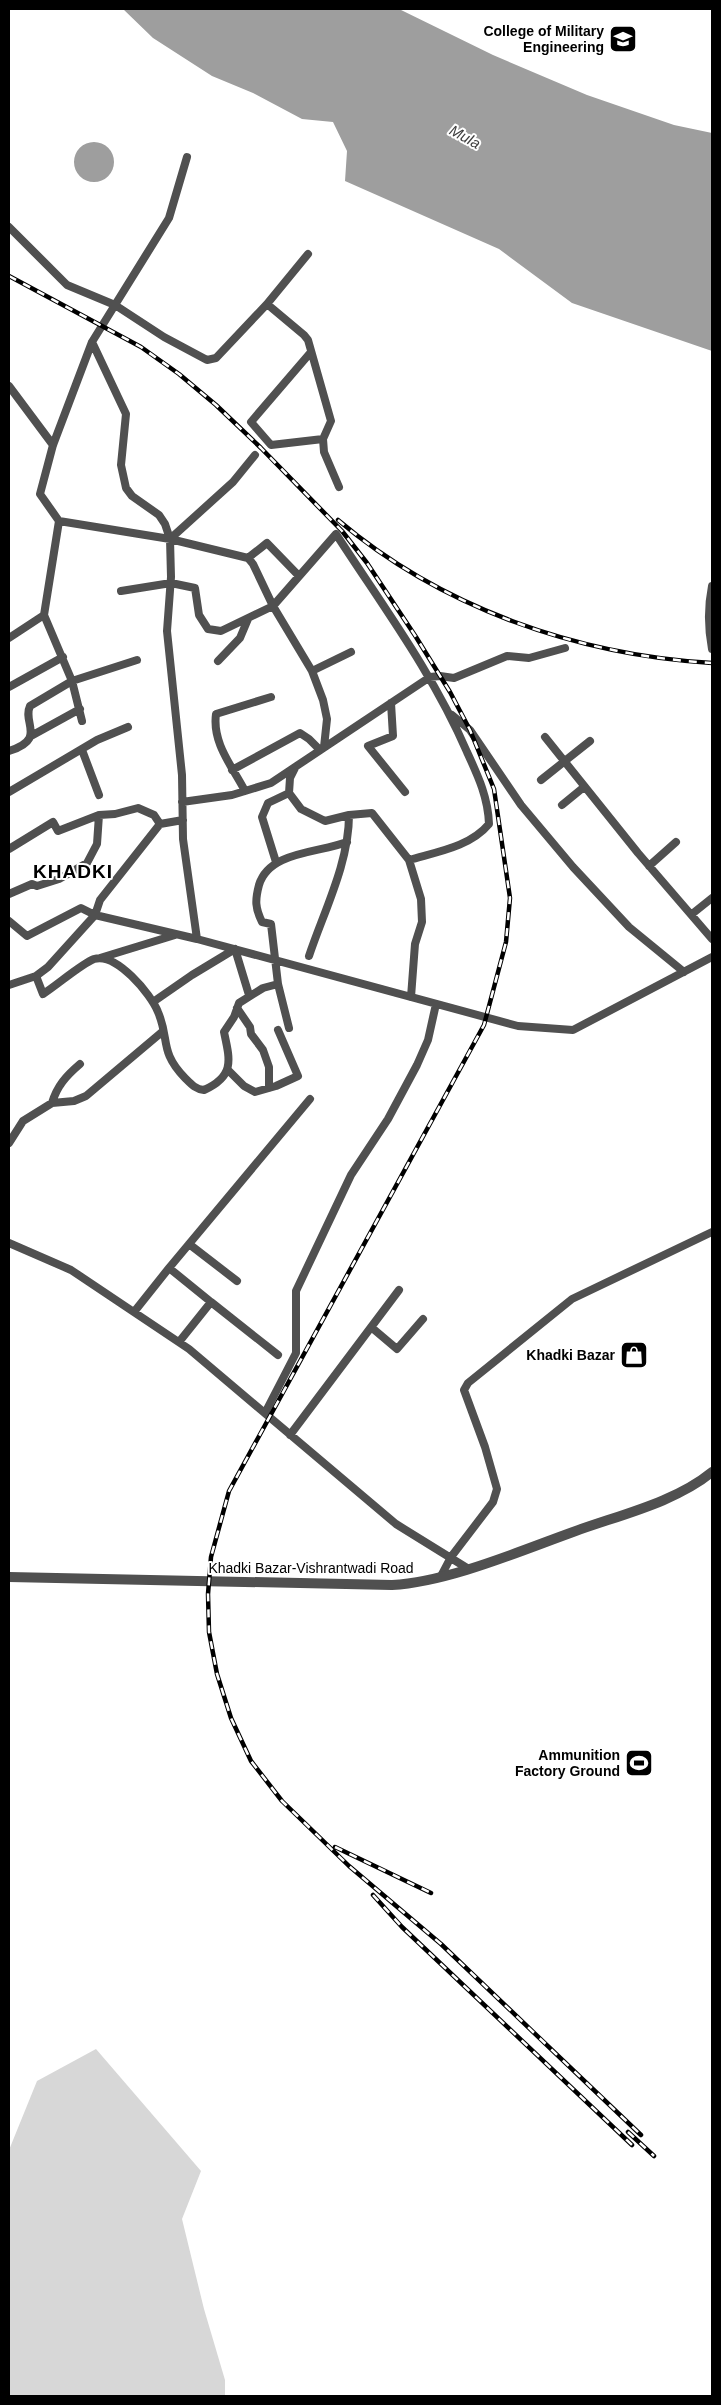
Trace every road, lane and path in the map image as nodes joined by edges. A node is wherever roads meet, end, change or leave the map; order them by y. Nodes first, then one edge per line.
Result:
1 (187, 157) dead end
2 (9, 227) edge
3 (308, 254) dead end
4 (267, 304) junction
5 (115, 305) junction
6 (92, 342) junction
7 (311, 352) junction
8 (10, 389) edge
9 (323, 439) junction
10 (53, 445) junction
11 (255, 455) dead end
12 (339, 487) dead end
13 (59, 521) junction
14 (170, 539) junction
15 (248, 558) junction
16 (299, 576) junction
17 (171, 584) junction
18 (712, 586) edge
19 (121, 591) dead end
20 (273, 606) junction
21 (44, 615) junction
22 (248, 619) junction
23 (9, 638) edge
24 (565, 648) dead end
25 (712, 649) edge
26 (351, 652) dead end
27 (63, 658) junction
28 (137, 660) dead end
29 (218, 661) dead end
30 (312, 671) junction
31 (430, 677) junction
32 (72, 681) junction
33 (9, 687) edge
34 (271, 697) dead end
35 (391, 703) junction
36 (80, 709) junction
37 (448, 711) junction
38 (82, 721) dead end
39 (128, 727) dead end
40 (30, 736) junction
41 (544, 737) dead end
42 (590, 741) dead end
43 (322, 748) junction
44 (82, 750) junction
45 (9, 751) edge
46 (564, 761) junction
47 (296, 766) junction
48 (232, 770) junction
49 (541, 780) dead end
50 (584, 787) junction
51 (245, 791) junction
52 (9, 792) edge
53 (405, 792) dead end
54 (289, 793) junction
55 (99, 795) dead end
56 (182, 802) junction
57 (562, 806) dead end
58 (98, 815) junction
59 (349, 816) junction
60 (182, 820) junction
61 (160, 824) junction
62 (347, 842) junction
63 (676, 842) dead end
64 (9, 848) edge
65 (409, 860) junction
66 (276, 862) junction
67 (649, 866) junction
68 (9, 894) edge
69 (712, 898) edge
70 (692, 914) junction
71 (95, 915) junction
72 (9, 920) edge
73 (178, 934) junction
74 (197, 939) junction
75 (712, 939) edge
76 (235, 949) junction
77 (309, 956) dead end
78 (712, 957) edge
79 (98, 959) junction
80 (276, 960) junction
81 (684, 972) junction
82 (36, 976) junction
83 (278, 984) junction
84 (9, 985) edge
85 (249, 995) junction
86 (412, 997) junction
87 (153, 1002) junction
88 (436, 1004) junction
89 (237, 1008) junction
90 (289, 1028) dead end
91 (278, 1030) dead end
92 (162, 1032) junction
93 (80, 1064) dead end
94 (228, 1070) junction
95 (269, 1088) junction
96 (310, 1099) dead end
97 (52, 1103) junction
98 (9, 1143) edge
99 (712, 1232) edge
100 (9, 1243) edge
101 (189, 1244) junction
102 (169, 1268) junction
103 (237, 1280) dead end
104 (399, 1290) dead end
105 (211, 1302) junction
106 (134, 1312) junction
107 (422, 1319) dead end
108 (371, 1328) junction
109 (179, 1342) junction
110 (278, 1355) dead end
111 (265, 1413) junction
112 (290, 1435) junction
113 (712, 1472) edge
114 (451, 1557) junction
115 (467, 1568) junction
116 (441, 1576) junction
117 (9, 1578) edge

1 - 5 street
2 - 5 street
3 - 4 street
4 - 5 street
4 - 7 street
5 - 6 street
6 - 10 street
6 - 14 street
7 - 9 street
7 - 9 street
8 - 10 street
9 - 12 street
10 - 13 street
11 - 14 street
13 - 14 street
13 - 21 street
14 - 15 street
14 - 17 street
15 - 16 street
15 - 20 street
16 - 20 street
16 - 31 street
17 - 19 street
17 - 22 street
17 - 56 street
18 - 25 street
20 - 22 street
20 - 30 street
21 - 23 street
21 - 27 street
22 - 29 street
24 - 31 street
26 - 30 street
27 - 32 street
27 - 33 street
28 - 32 street
30 - 43 street
31 - 35 street
31 - 37 street
32 - 36 street
32 - 40 street
34 - 48 street
35 - 43 street
35 - 53 street
36 - 38 street
36 - 40 street
37 - 65 street
37 - 81 street
39 - 44 street
40 - 45 street
41 - 46 street
42 - 46 street
43 - 47 street
43 - 48 street
44 - 52 street
44 - 55 street
46 - 49 street
46 - 50 street
47 - 51 street
47 - 54 street
48 - 51 street
50 - 57 street
50 - 67 street
51 - 56 street
54 - 59 street
54 - 66 street
56 - 60 street
58 - 61 street
58 - 64 street
58 - 68 street
59 - 62 street
59 - 65 street
60 - 61 street
60 - 74 street
61 - 71 street
62 - 66 street
62 - 77 street
63 - 67 street
65 - 86 street
66 - 80 street
67 - 70 street
69 - 70 street
70 - 75 street
71 - 72 street
71 - 73 street
71 - 82 street
73 - 74 street
73 - 79 street
74 - 76 street
76 - 80 street
76 - 85 street
76 - 87 street
78 - 81 street
79 - 82 street
79 - 87 street
80 - 83 street
80 - 86 street
81 - 88 street
82 - 84 street
83 - 85 street
83 - 90 street
85 - 89 street
86 - 88 street
87 - 92 street
88 - 111 street
89 - 94 street
89 - 95 street
91 - 95 street
92 - 94 street
92 - 97 street
93 - 97 street
94 - 95 street
96 - 101 street
97 - 98 street
99 - 114 street
100 - 106 street
101 - 102 street
101 - 103 street
102 - 105 street
102 - 106 street
104 - 108 street
105 - 109 street
105 - 110 street
106 - 109 street
107 - 108 street
108 - 112 street
109 - 111 street
111 - 112 street
112 - 114 street
113 - 115 street, Khadki Bazar-Vishrantwadi Road
114 - 115 street
114 - 116 street
115 - 116 street, Khadki Bazar-Vishrantwadi Road
116 - 117 street, Khadki Bazar-Vishrantwadi Road

